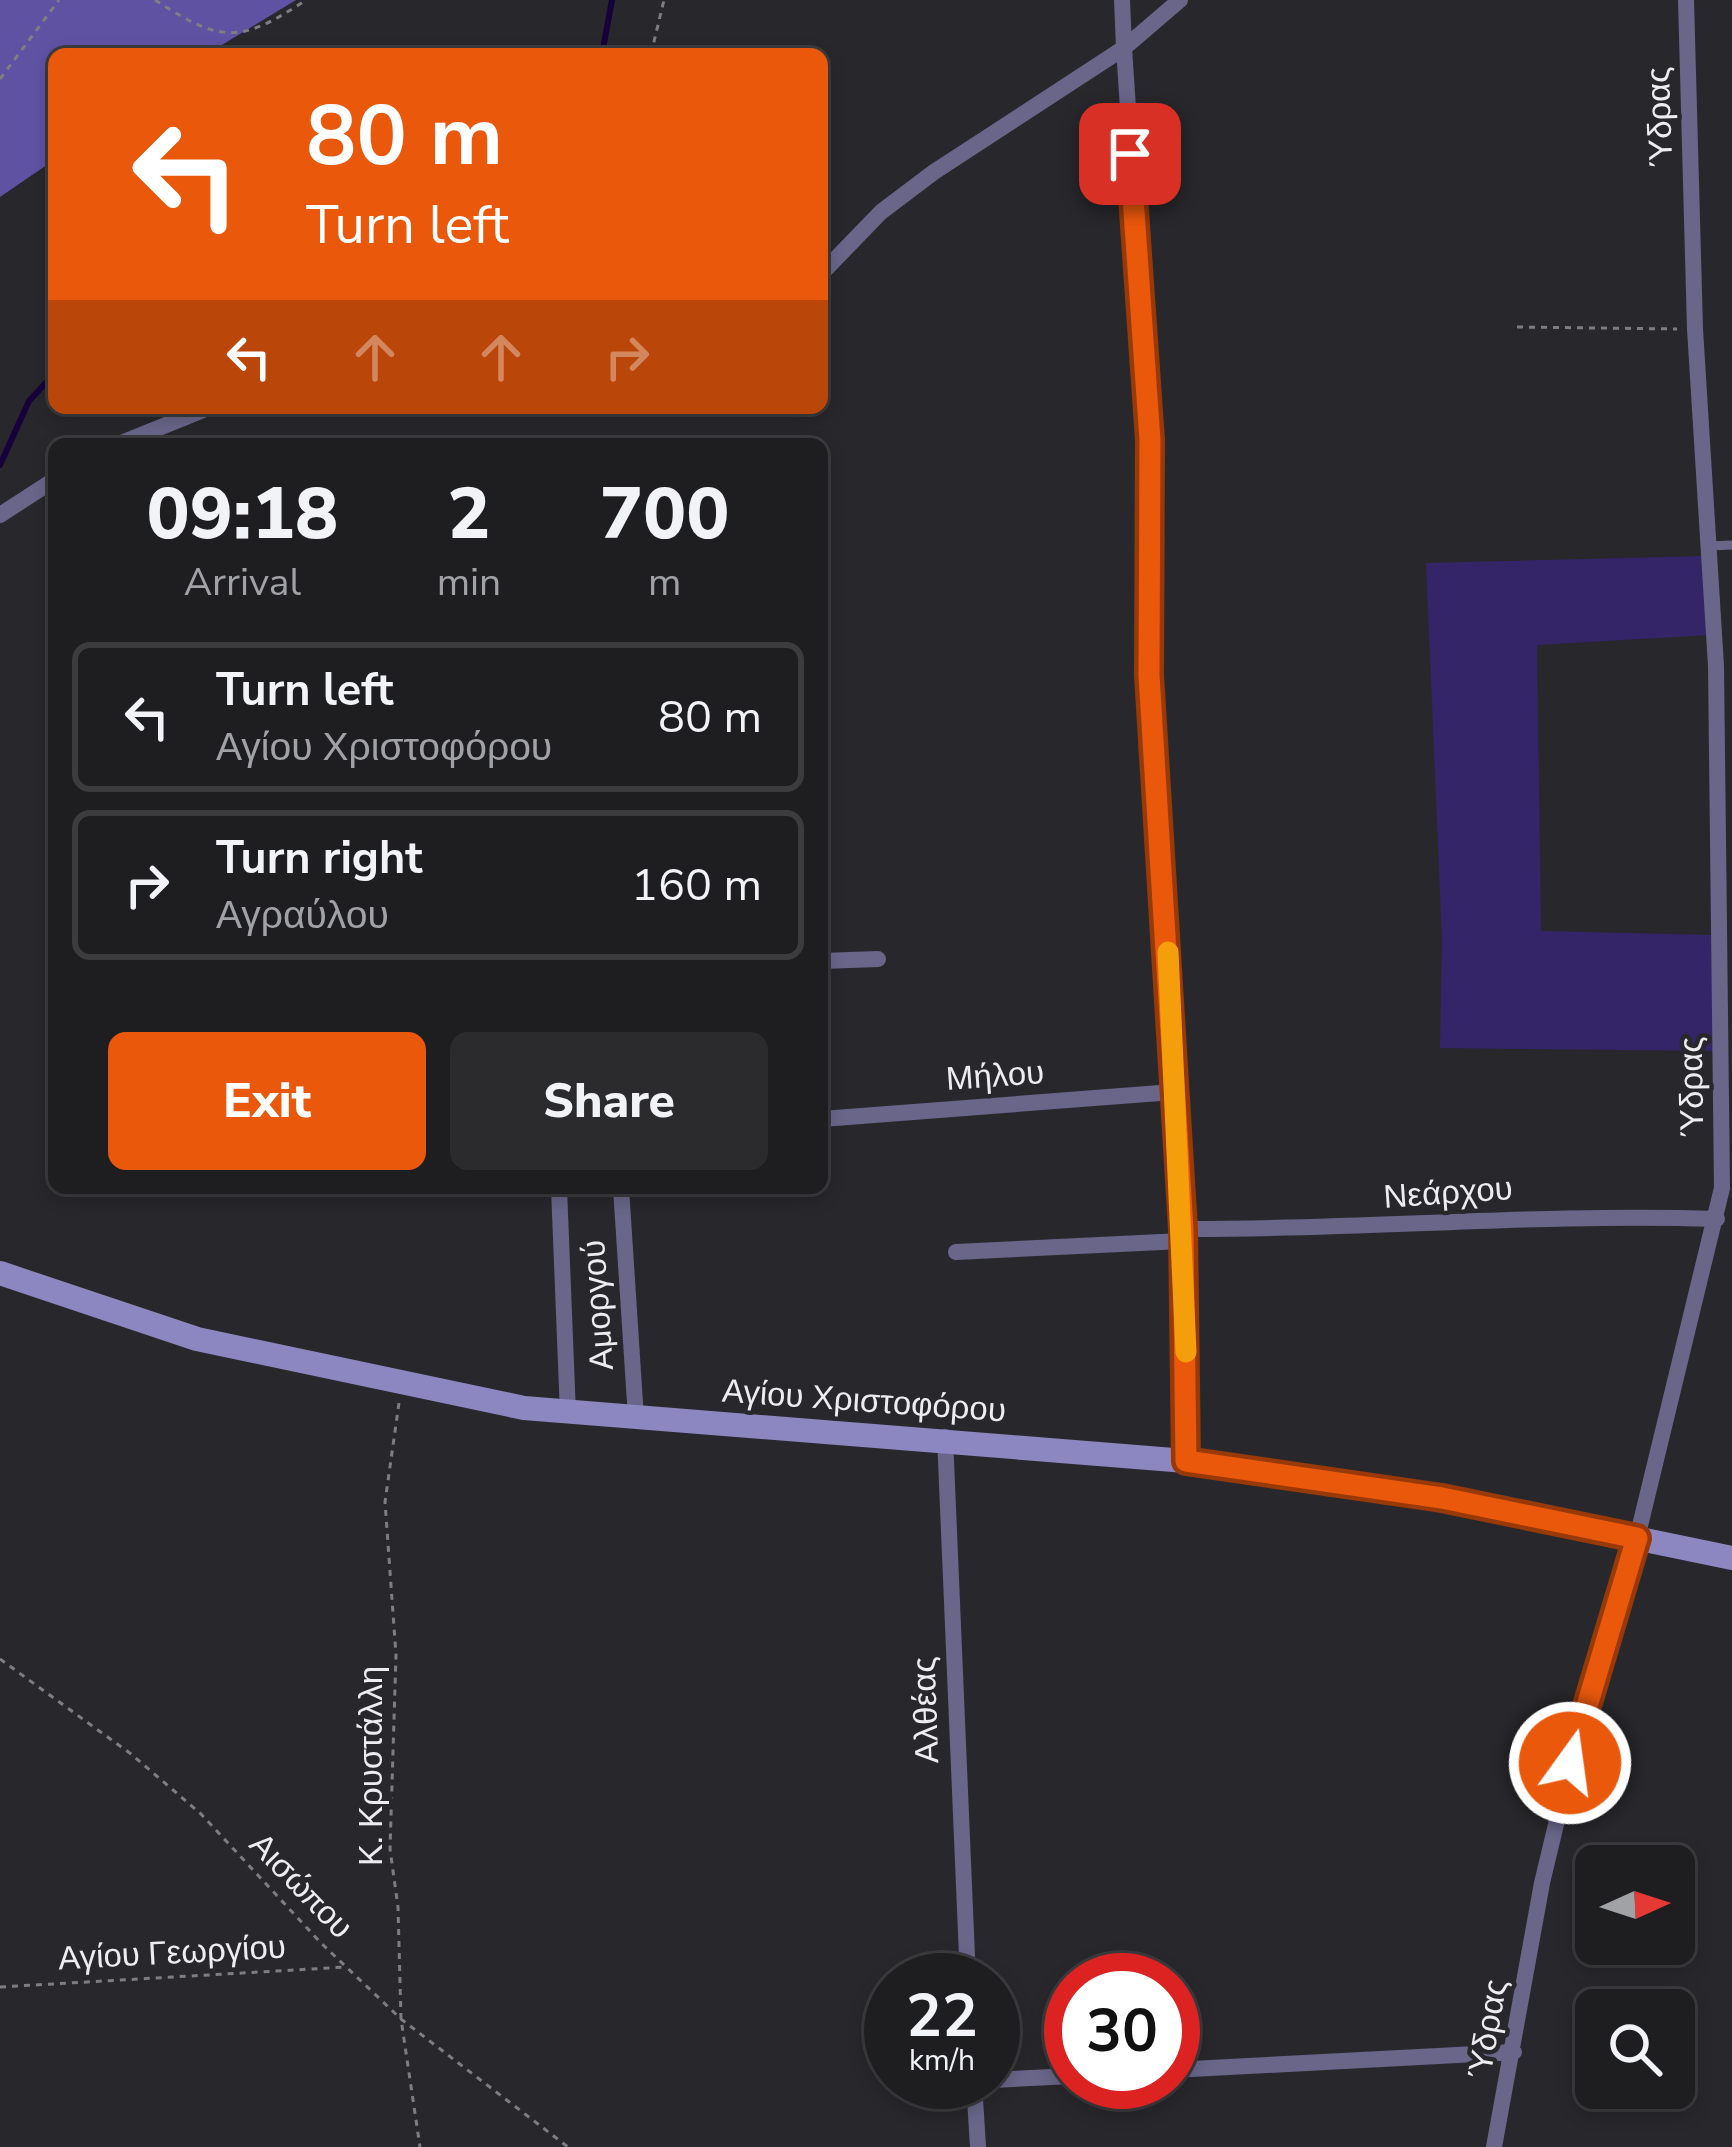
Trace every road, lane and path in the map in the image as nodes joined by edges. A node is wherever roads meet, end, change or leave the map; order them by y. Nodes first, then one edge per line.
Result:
1 (59, 0) edge
2 (154, 0) edge
3 (306, 0) edge
4 (664, 0) edge
5 (1122, 0) edge
6 (1180, 0) edge
7 (1686, 0) edge
8 (652, 48) edge
9 (1124, 48) junction
10 (0, 79) edge
11 (828, 267) edge
12 (1517, 327) dead end
13 (1695, 329) junction
14 (193, 414) edge
15 (134, 438) edge
16 (48, 484) edge
17 (0, 515) edge
18 (1732, 545) edge
19 (1710, 546) junction
20 (1724, 666) edge
21 (878, 959) dead end
22 (828, 961) edge
23 (1173, 1092) junction
24 (828, 1119) edge
25 (559, 1194) edge
26 (621, 1194) edge
27 (1718, 1220) junction
28 (1183, 1235) junction
29 (956, 1252) dead end
30 (0, 1274) edge
31 (401, 1386) junction
32 (568, 1414) junction
33 (636, 1418) junction
34 (945, 1437) junction
35 (1186, 1461) junction
36 (1637, 1538) junction
37 (1732, 1558) edge
38 (0, 1659) edge
39 (967, 1953) edge
40 (346, 1967) junction
41 (0, 1987) edge
42 (401, 2019) junction
43 (1514, 2052) junction
44 (1200, 2069) edge
45 (976, 2109) edge
46 (420, 2147) edge
47 (568, 2147) edge
48 (978, 2147) edge
49 (1494, 2147) edge

1 - 10 path
2 - 3 path
4 - 8 path
5 - 9 street
6 - 9 street
7 - 13 street, Ύδρας
9 - 11 street
9 - 23 street
12 - 13 path
13 - 19 street, Ύδρας
14 - 15 street
16 - 17 street
18 - 19 lane
19 - 20 street, Ύδρας
20 - 27 street, Ύδρας
21 - 22 street
23 - 24 street, Μήλου
23 - 28 street
25 - 32 street
26 - 33 street, Αμοργού
27 - 28 street, Νεάρχου
27 - 36 street, Ύδρας
28 - 29 street, Νεάρχου
28 - 35 street
30 - 31 main road, Αγίου Χριστοφόρου
31 - 32 main road, Αγίου Χριστοφόρου
31 - 42 path, Κ. Κρυστάλλη
32 - 33 main road, Αγίου Χριστοφόρου
33 - 34 main road, Αγίου Χριστοφόρου
34 - 35 main road, Αγίου Χριστοφόρου
34 - 39 street, Αλθέας
35 - 36 main road, Αγίου Χριστοφόρου
36 - 37 main road, Αγίου Χριστοφόρου
36 - 43 street, Ύδρας
38 - 40 path, Αισώπου
40 - 41 path, Αγίου Γεωργίου
40 - 42 path, Αισώπου
42 - 46 path, Κ. Κρυστάλλη
42 - 47 path, Αισώπου
43 - 44 street
43 - 49 street, Ύδρας
45 - 48 street

